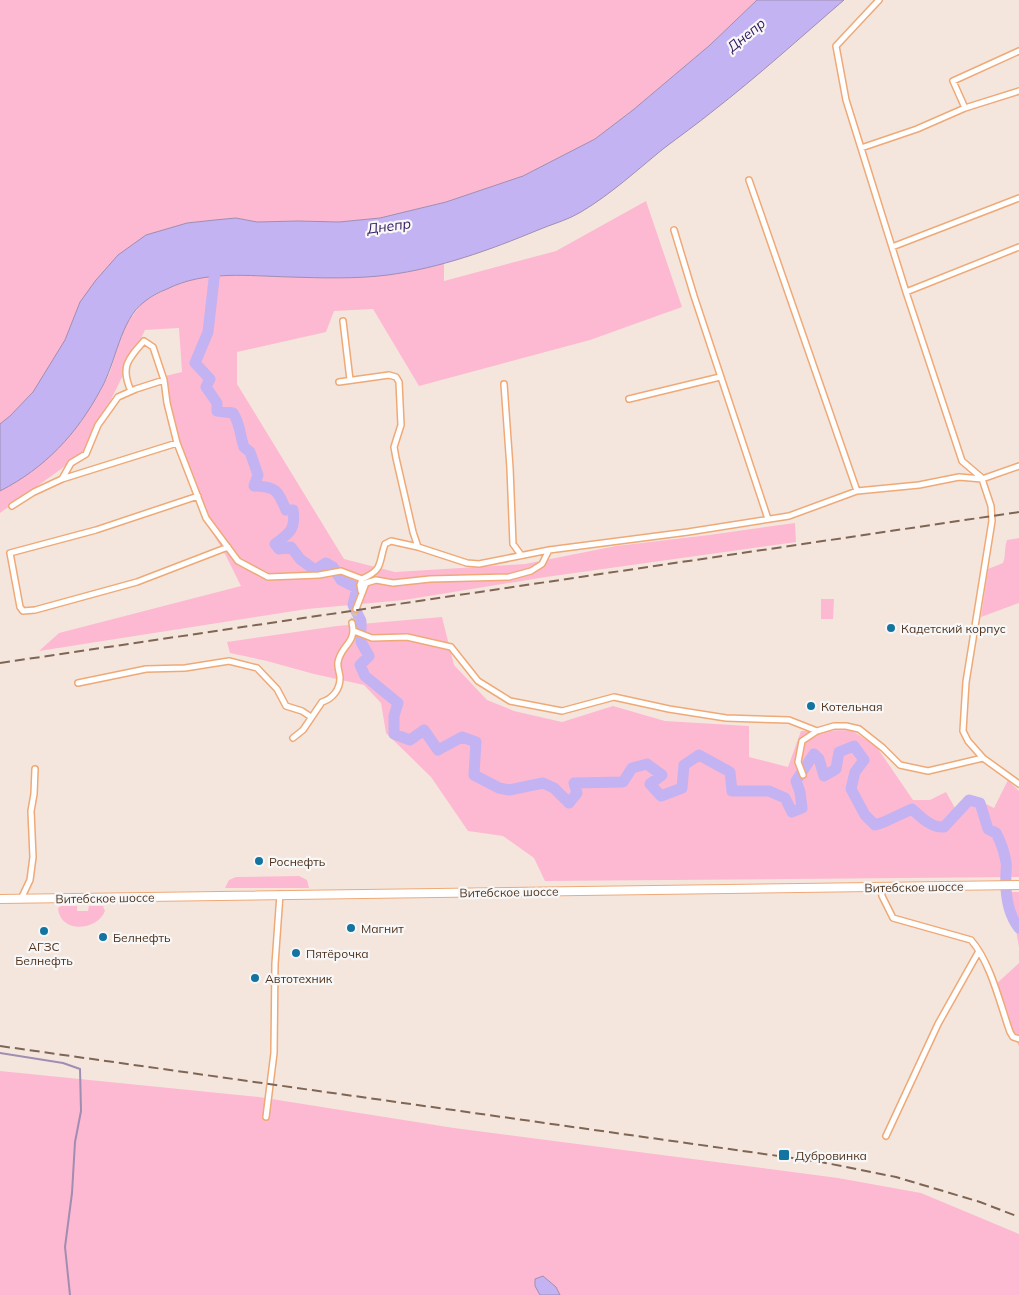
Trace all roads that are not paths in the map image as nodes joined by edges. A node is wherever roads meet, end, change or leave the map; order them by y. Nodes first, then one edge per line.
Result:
1 (879, 0) edge
2 (1019, 51) edge
3 (1019, 91) edge
4 (965, 108) junction
5 (861, 148) junction
6 (749, 180) dead end
7 (1019, 198) edge
8 (674, 230) dead end
9 (892, 247) junction
10 (1019, 247) edge
11 (906, 292) junction
12 (343, 321) dead end
13 (720, 376) junction
14 (164, 380) junction
15 (350, 380) junction
16 (339, 382) dead end
17 (504, 384) dead end
18 (130, 391) junction
19 (629, 399) dead end
20 (177, 443) junction
21 (1019, 466) edge
22 (62, 479) junction
23 (982, 479) junction
24 (857, 491) junction
25 (198, 496) junction
26 (12, 506) dead end
27 (768, 519) junction
28 (418, 546) junction
29 (228, 547) junction
30 (549, 550) junction
31 (521, 555) junction
32 (362, 579) junction
33 (362, 593) junction
34 (356, 609) tunnel mouth
35 (352, 623) tunnel mouth
36 (354, 631) junction
37 (78, 683) dead end
38 (311, 717) junction
39 (817, 731) junction
40 (293, 738) dead end
41 (983, 758) junction
42 (35, 769) dead end
43 (803, 775) dead end
44 (1019, 784) edge
45 (1019, 885) edge
46 (881, 887) junction
47 (280, 894) junction
48 (0, 899) edge
49 (21, 899) junction
50 (979, 951) junction
51 (1019, 1039) edge
52 (266, 1117) dead end
53 (886, 1136) dead end

1 - 5 street
2 - 4 street
3 - 4 street
4 - 5 street
5 - 9 street
6 - 24 street
7 - 9 street
8 - 13 street
9 - 11 street
10 - 11 street
11 - 23 street
12 - 15 street
13 - 19 street
13 - 27 street
14 - 18 street
14 - 18 street
14 - 20 street
15 - 16 street
15 - 28 street
17 - 31 street
18 - 22 street
20 - 22 street
20 - 25 street
21 - 23 street
22 - 26 street
23 - 24 street
23 - 41 street
24 - 27 street
25 - 29 street
25 - 29 street
27 - 30 street
28 - 31 street
28 - 32 street
29 - 32 street
30 - 31 street
30 - 33 street
32 - 33 street
33 - 34 street
35 - 36 street
36 - 38 street
36 - 39 street
37 - 38 street
38 - 40 street
39 - 41 street
39 - 43 street
41 - 44 street
42 - 49 street
45 - 46 main road, Витебское шоссе
46 - 47 main road, Витебское шоссе
46 - 50 street
47 - 49 main road, Витебское шоссе
47 - 52 street
48 - 49 main road, Витебское шоссе
50 - 51 street
50 - 53 street

